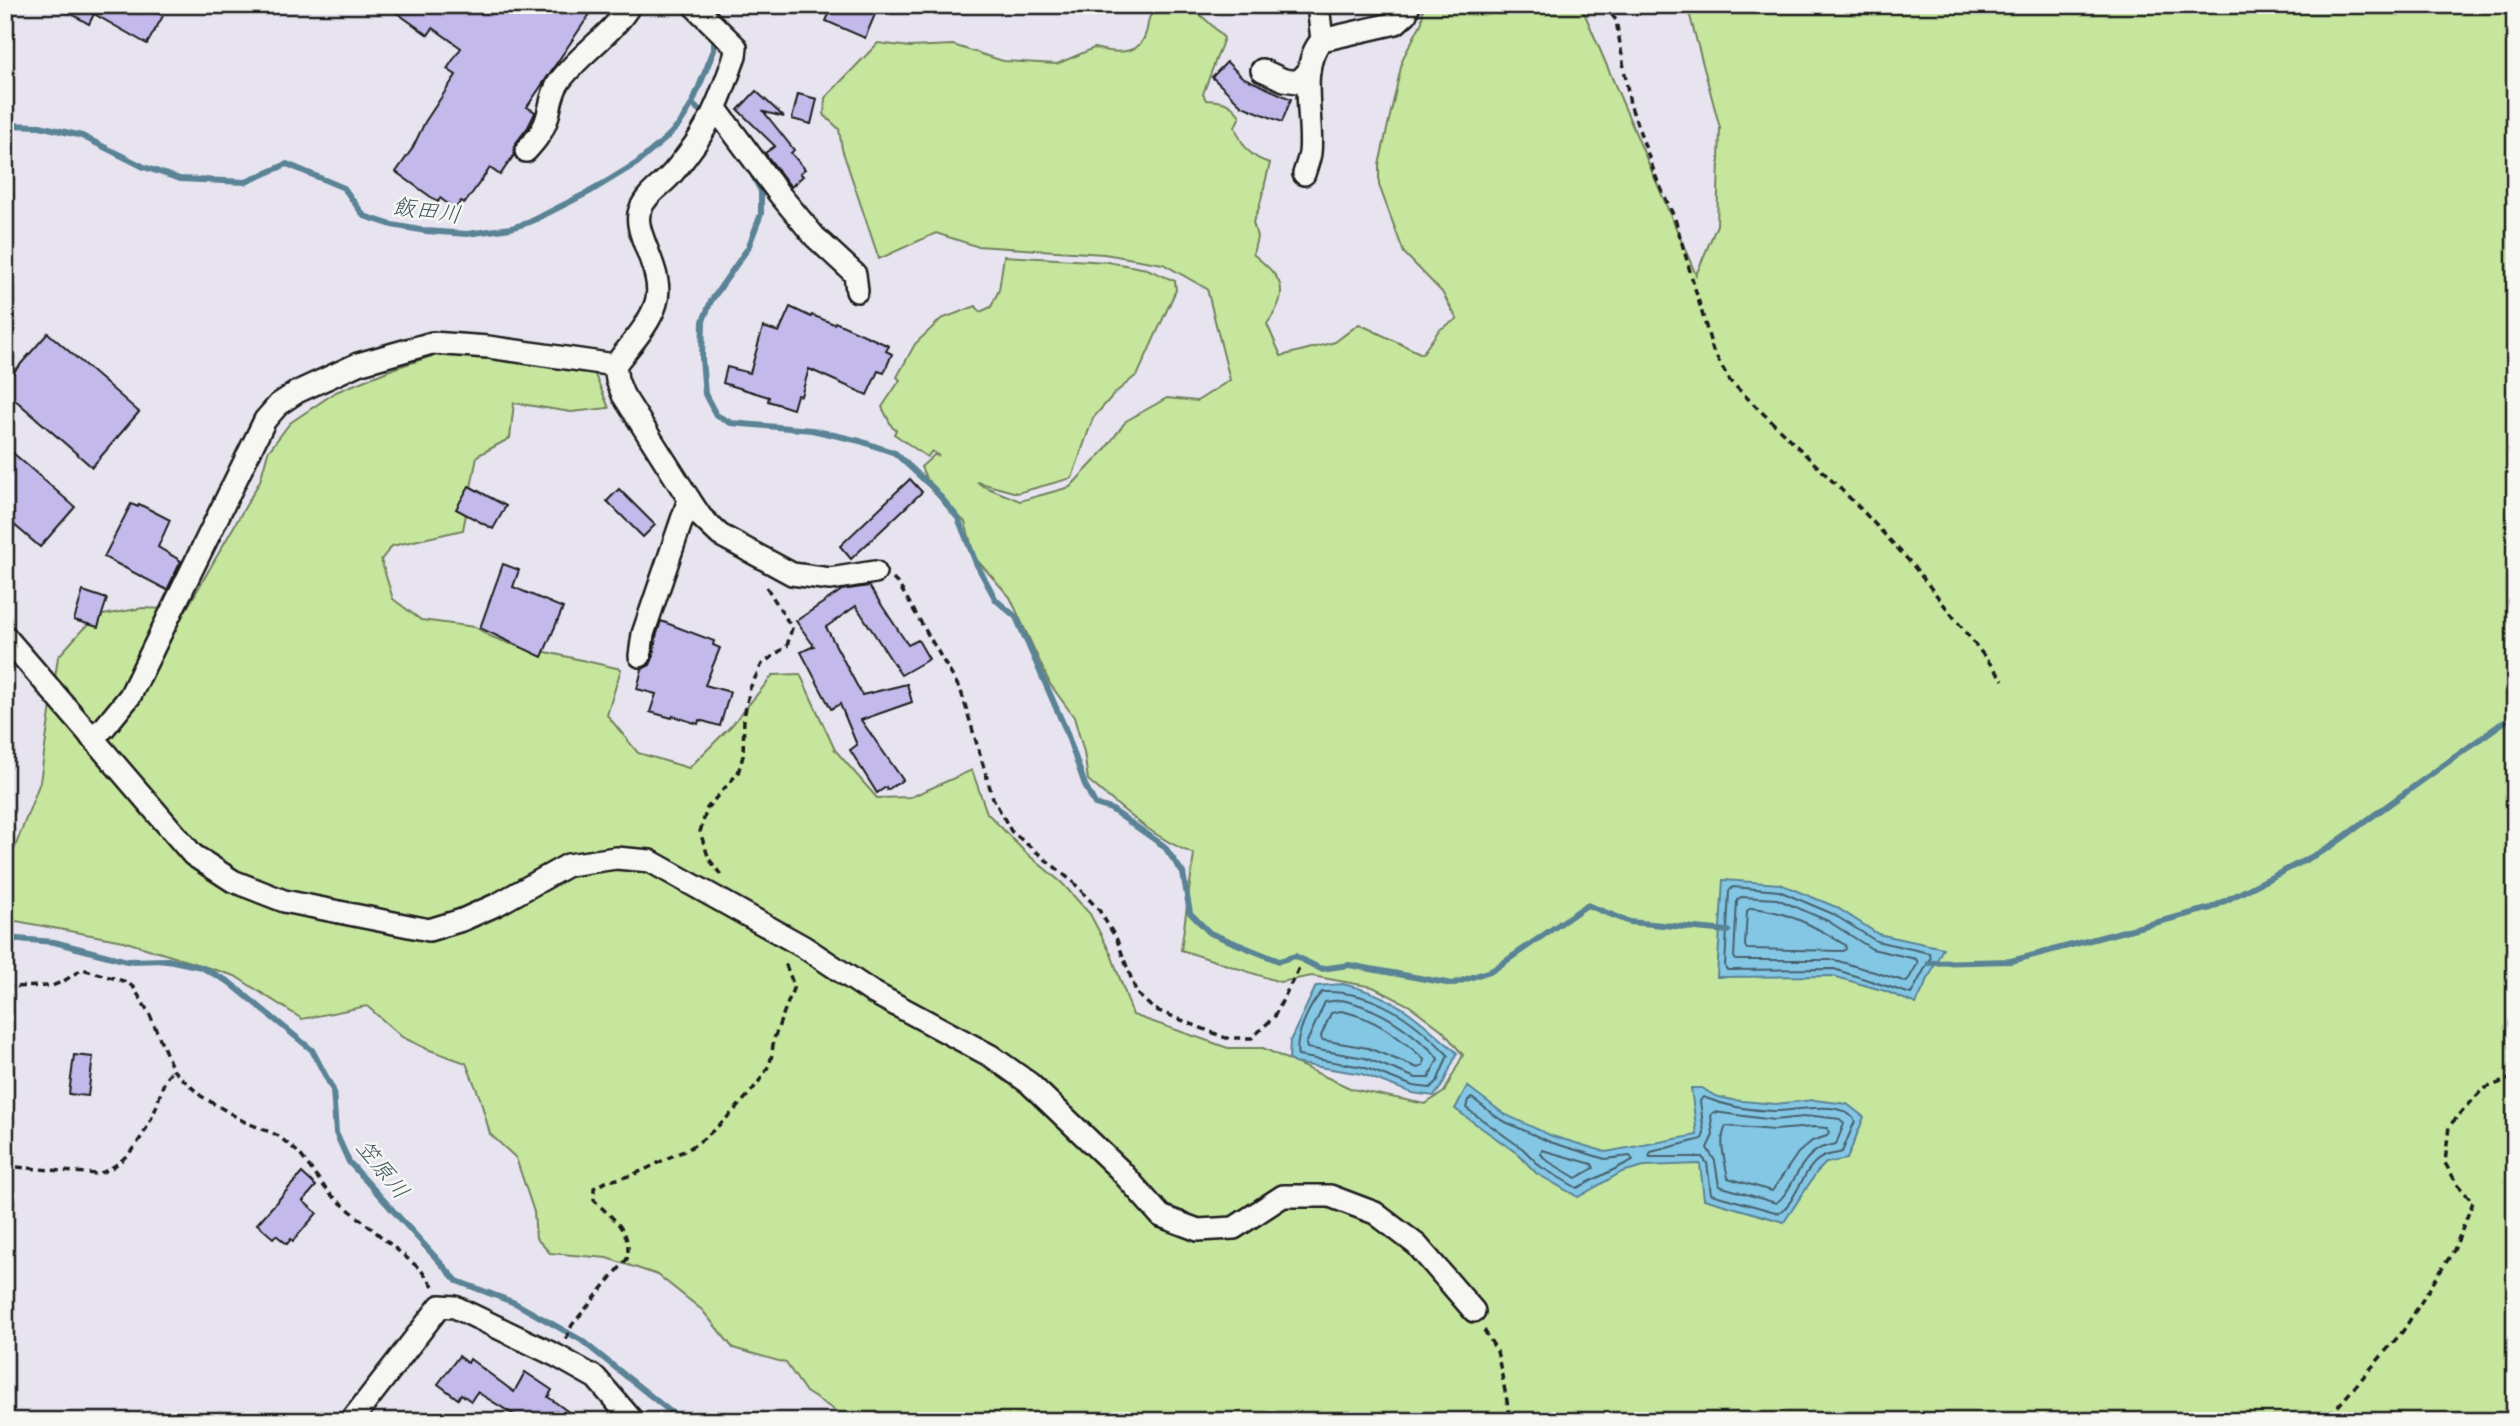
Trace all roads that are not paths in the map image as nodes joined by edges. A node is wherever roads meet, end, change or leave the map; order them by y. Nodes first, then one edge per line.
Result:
1 (630, 5) edge
2 (1318, 5) edge
3 (1409, 5) edge
4 (698, 11) edge
5 (1322, 40) junction
6 (1262, 70) dead end
7 (1309, 71) junction
8 (716, 109) junction
9 (526, 151) dead end
10 (1304, 174) dead end
11 (857, 291) dead end
12 (615, 365) junction
13 (689, 499) junction
14 (875, 572) road end
15 (5, 636) edge
16 (640, 656) dead end
17 (91, 737) junction
18 (1474, 1311) road end
19 (351, 1421) edge
20 (632, 1421) edge

1 - 9 street
2 - 5 street
3 - 5 street
4 - 8 street
5 - 7 street
6 - 7 street
7 - 10 street
8 - 11 street
8 - 12 street
12 - 13 street
12 - 17 street
13 - 14 street
13 - 16 street
15 - 17 street
17 - 18 street
19 - 20 street

